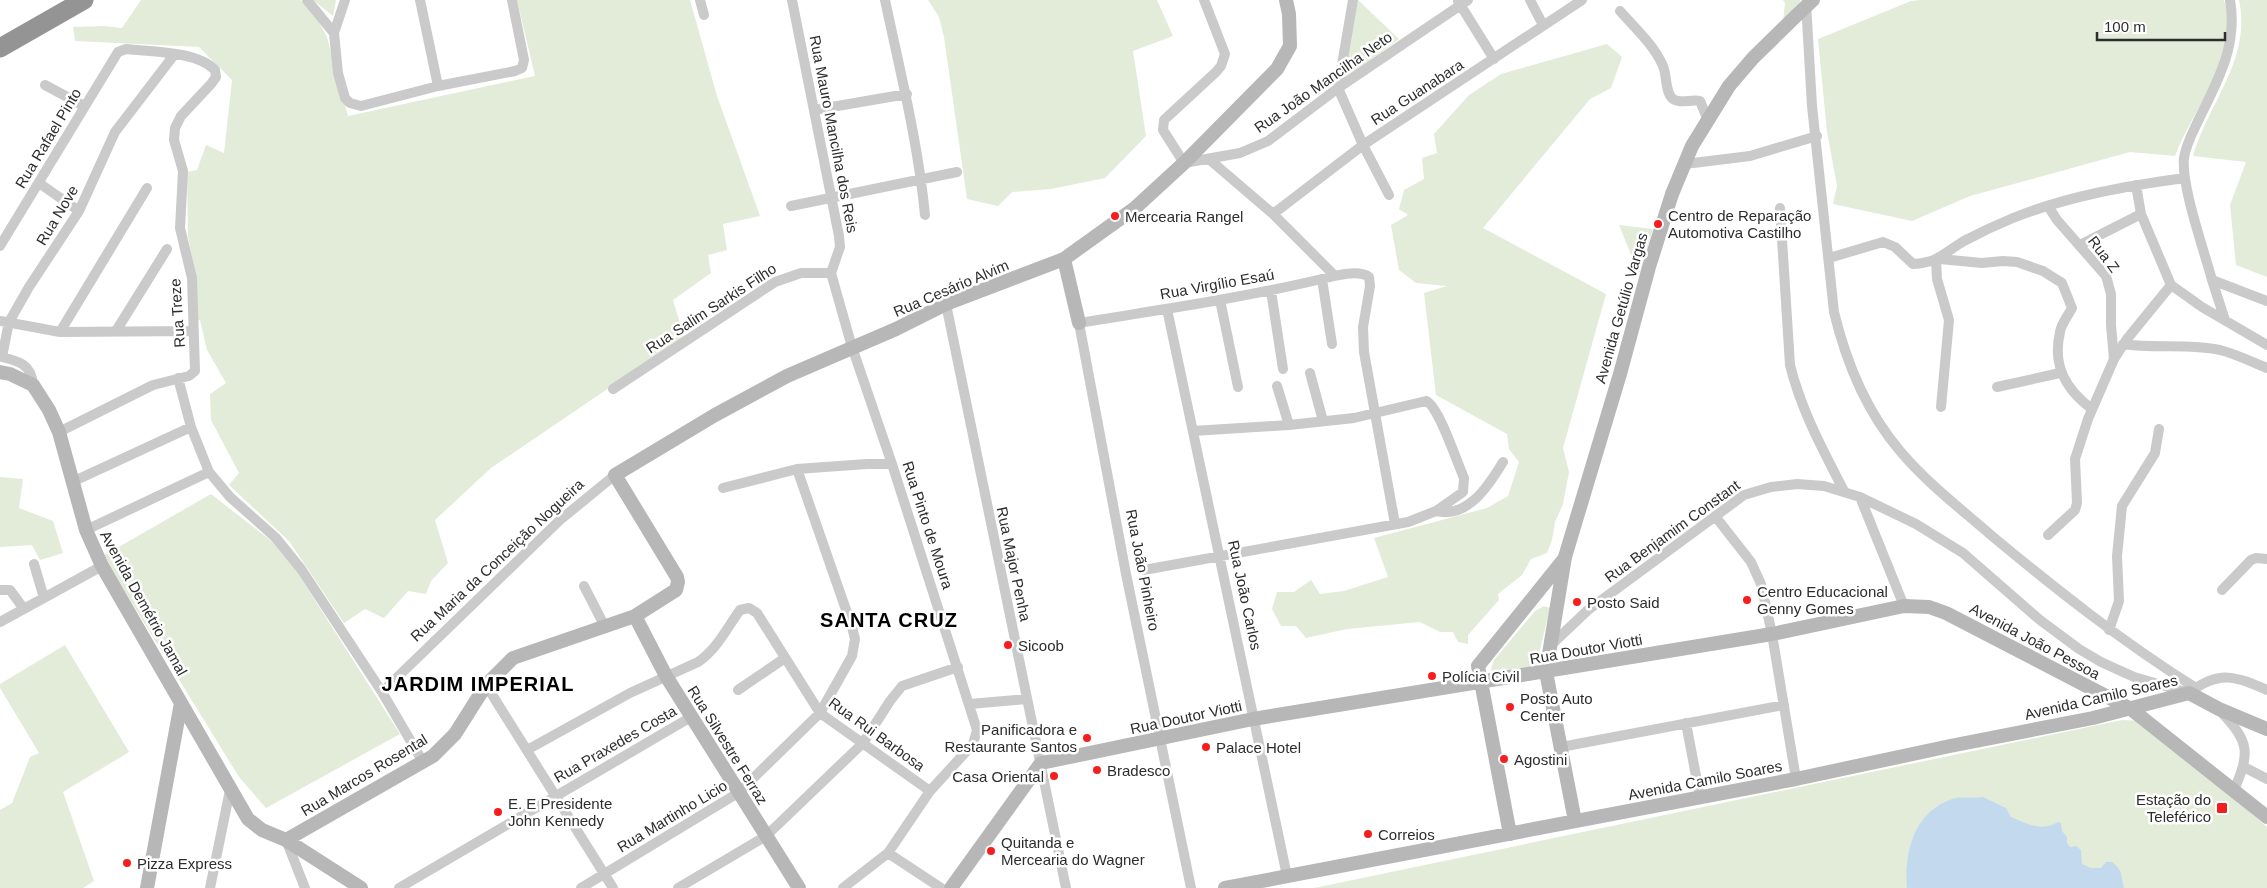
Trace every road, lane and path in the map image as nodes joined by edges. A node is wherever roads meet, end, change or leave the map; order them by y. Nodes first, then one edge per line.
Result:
1 (84, 0) edge
2 (307, 0) edge
3 (345, 0) edge
4 (420, 0) edge
5 (512, 0) edge
6 (700, 0) edge
7 (792, 0) edge
8 (885, 0) edge
9 (1204, 0) edge
10 (1286, 0) edge
11 (1354, 0) edge
12 (1530, 0) edge
13 (1582, 0) edge
14 (1806, 0) edge
15 (1812, 0) edge
16 (2230, 0) edge
17 (1462, 2) edge
18 (1620, 11) dead end
19 (704, 15) dead end
20 (1543, 25) junction
21 (334, 33) junction
22 (0, 48) edge
23 (126, 48) joint
24 (174, 54) junction
25 (1494, 59) junction
26 (45, 85) dead end
27 (438, 86) junction
28 (1338, 88) junction
29 (907, 94) junction
30 (84, 106) junction
31 (814, 110) junction
32 (1708, 118) junction
33 (1817, 136) junction
34 (1363, 146) junction
35 (1210, 160) junction
36 (1184, 163) junction
37 (1685, 164) junction
38 (957, 172) dead end
39 (2185, 178) junction
40 (922, 180) junction
41 (39, 183) junction
42 (2136, 185) junction
43 (147, 188) dead end
44 (1389, 195) dead end
45 (832, 197) junction
46 (791, 206) dead end
47 (2048, 206) junction
48 (1780, 208) dead end
49 (79, 211) junction
50 (1272, 214) junction
51 (2141, 214) junction
52 (925, 215) dead end
53 (2080, 245) junction
54 (0, 246) edge
55 (167, 249) dead end
56 (1829, 258) junction
57 (1064, 259) junction
58 (1938, 259) junction
59 (831, 273) junction
60 (1334, 276) junction
61 (1322, 279) junction
62 (2212, 280) junction
63 (2171, 285) junction
64 (1271, 291) junction
65 (1220, 300) junction
66 (2267, 301) edge
67 (946, 304) junction
68 (1167, 309) junction
69 (2225, 320) junction
70 (5, 322) edge
71 (1079, 323) junction
72 (116, 331) junction
73 (193, 331) junction
74 (60, 332) junction
75 (2112, 332) junction
76 (2125, 342) junction
77 (1332, 344) dead end
78 (2267, 345) edge
79 (852, 347) junction
80 (2114, 359) junction
81 (1283, 368) dead end
82 (2267, 368) edge
83 (0, 372) edge
84 (1310, 373) dead end
85 (2060, 373) junction
86 (178, 378) junction
87 (33, 385) junction
88 (1277, 386) dead end
89 (1238, 387) dead end
90 (1997, 387) dead end
91 (613, 389) dead end
92 (1941, 407) dead end
93 (2092, 408) junction
94 (1376, 413) junction
95 (1323, 420) junction
96 (1290, 425) junction
97 (191, 427) junction
98 (2159, 429) dead end
99 (1193, 431) junction
100 (59, 432) junction
101 (1503, 462) dead end
102 (892, 464) junction
103 (797, 469) junction
104 (209, 472) junction
105 (615, 475) junction
106 (72, 482) junction
107 (723, 488) dead end
108 (1844, 491) junction
109 (1860, 497) junction
110 (1436, 511) junction
111 (1715, 516) junction
112 (1395, 524) junction
113 (86, 530) junction
114 (2048, 535) dead end
115 (1220, 556) junction
116 (1565, 557) junction
117 (2267, 559) edge
118 (34, 564) dead end
119 (102, 566) junction
120 (1144, 570) dead end
121 (584, 586) dead end
122 (0, 590) edge
123 (2222, 590) dead end
124 (1537, 593) junction
125 (44, 598) junction
126 (1558, 603) junction
127 (1904, 606) junction
128 (1929, 607) joint
129 (24, 608) junction
130 (635, 616) junction
131 (0, 622) edge
132 (604, 625) junction
133 (2109, 630) junction
134 (1772, 634) junction
135 (1550, 646) junction
136 (785, 658) junction
137 (1478, 666) junction
138 (958, 667) junction
139 (1546, 672) junction
140 (666, 676) junction
141 (1480, 683) junction
142 (486, 685) junction
143 (1463, 686) junction
144 (738, 690) dead end
145 (2267, 690) edge
146 (2192, 691) junction
147 (382, 692) junction
148 (2099, 694) junction
149 (1027, 699) junction
150 (181, 703) junction
151 (970, 704) junction
152 (1784, 704) junction
153 (2131, 709) junction
154 (2219, 709) junction
155 (820, 713) junction
156 (692, 717) junction
157 (2093, 718) junction
158 (1253, 719) junction
159 (1686, 723) junction
160 (2267, 729) edge
161 (1161, 739) junction
162 (863, 742) junction
163 (1561, 747) junction
164 (527, 750) junction
165 (423, 762) junction
166 (1041, 763) junction
167 (2244, 767) junction
168 (2267, 778) edge
169 (1796, 779) junction
170 (230, 790) junction
171 (2234, 790) junction
172 (930, 791) junction
173 (738, 793) junction
174 (557, 795) junction
175 (1700, 797) junction
176 (2267, 817) edge
177 (1575, 821) junction
178 (1510, 834) junction
179 (766, 836) junction
180 (286, 840) junction
181 (888, 853) junction
182 (605, 874) junction
183 (1288, 882) edge
184 (147, 888) edge
185 (210, 888) edge
186 (305, 888) edge
187 (361, 888) edge
188 (399, 888) edge
189 (581, 888) edge
190 (613, 888) edge
191 (678, 888) edge
192 (799, 888) edge
193 (843, 888) edge
194 (941, 888) edge
195 (951, 888) edge
196 (1066, 888) edge
197 (1191, 888) edge
198 (1226, 888) edge

1 - 22 highway
2 - 21 street
3 - 21 street
4 - 27 street
5 - 27 street
6 - 19 street
7 - 31 street, Rua Mauro Mancilha dos Reis
8 - 29 street
9 - 36 street
10 - 36 street, Rua Cesário Alvim
11 - 28 street
12 - 20 street
13 - 20 street, Rua Guanabara
14 - 33 street
15 - 32 street, Avenida Getúlio Vargas, bridge
16 - 39 street
17 - 25 street
17 - 28 street, Rua João Mancilha Neto
18 - 32 street
20 - 25 street, Rua Guanabara
21 - 27 street
23 - 24 street, Rua Treze
23 - 30 street, Rua Rafael Pinto
24 - 49 street, Rua Nove
24 - 73 street, Rua Treze
25 - 34 street, Rua Guanabara
26 - 30 street
28 - 34 street
28 - 35 street, Rua João Mancilha Neto
29 - 31 street
29 - 40 street
30 - 41 street, Rua Rafael Pinto
31 - 45 street, Rua Mauro Mancilha dos Reis
32 - 37 street, Avenida Getúlio Vargas
33 - 37 street
33 - 56 street
34 - 44 street
34 - 50 street, Rua Guanabara
35 - 36 street, Rua João Mancilha Neto
35 - 50 street
36 - 57 street, Rua Cesário Alvim
37 - 116 street, Avenida Getúlio Vargas
38 - 40 street
39 - 42 street
39 - 62 street
40 - 45 street
40 - 52 street
41 - 49 street
41 - 54 street, Rua Rafael Pinto
42 - 47 street
42 - 51 street
43 - 74 street
45 - 46 street
45 - 59 street, Rua Mauro Mancilha dos Reis
47 - 53 street, Rua Z
47 - 58 street
48 - 108 street
49 - 70 street, Rua Nove
50 - 60 street
51 - 53 street
51 - 63 street
53 - 75 street, Rua Z
55 - 72 street
56 - 58 street
56 - 133 street
57 - 67 street, Rua Cesário Alvim
57 - 71 street, Rua João Pinheiro
58 - 85 street
58 - 92 street
59 - 79 street, Rua Pinto de Moura
59 - 91 street, Rua Salim Sarkis Filho
60 - 61 street, Rua Virgílio Esaú
60 - 94 street, Rua Virgílio Esaú
61 - 64 street, Rua Virgílio Esaú
61 - 77 street
62 - 66 street
62 - 69 street
63 - 69 street
63 - 76 street
64 - 65 street, Rua Virgílio Esaú
64 - 81 street
65 - 68 street, Rua Virgílio Esaú
65 - 89 street
67 - 79 street, Rua Cesário Alvim
67 - 149 street, Rua Major Penha
68 - 71 street, Rua Virgílio Esaú
68 - 99 street, Rua João Carlos
69 - 78 street
70 - 74 street
70 - 87 street, Rua Nove
71 - 161 street, Rua João Pinheiro
72 - 73 street
72 - 74 street
73 - 86 street, Rua Treze
75 - 76 street
75 - 80 street, Rua Z
76 - 80 street
76 - 82 street
79 - 102 street, Rua Pinto de Moura
79 - 105 street, Rua Maria da Conceição Nogueira
80 - 93 street
83 - 87 street
84 - 95 street
85 - 90 street
85 - 93 street
86 - 97 street
86 - 100 street
87 - 100 street, Avenida Demétrio Jamal
88 - 96 street
93 - 114 street
94 - 95 street
94 - 110 street
94 - 112 street
95 - 96 street
96 - 99 street
97 - 104 street
97 - 106 street
98 - 133 street
99 - 115 street, Rua João Carlos
100 - 106 street, Avenida Demétrio Jamal
101 - 110 street
102 - 103 street
102 - 138 street, Rua Pinto de Moura
103 - 107 street
103 - 155 street, Rua Martinho Licio
104 - 113 street
104 - 147 street
105 - 130 street, Rua Marcos Rosental
105 - 147 street, Rua Maria da Conceição Nogueira
106 - 113 street, Avenida Demétrio Jamal
108 - 109 street, Rua Benjamim Constant
108 - 111 street, Rua Benjamim Constant
109 - 127 street
109 - 146 street, Rua Benjamim Constant
110 - 112 street
111 - 134 street
111 - 135 street, Rua Benjamim Constant
112 - 115 street
113 - 119 street, Avenida Demétrio Jamal
115 - 120 street
115 - 158 street, Rua João Carlos
116 - 124 street
116 - 126 street
117 - 123 street
118 - 125 street
119 - 125 street
119 - 150 street, Avenida Demétrio Jamal
121 - 132 street
122 - 129 street
124 - 126 street
124 - 137 street
125 - 129 street
126 - 135 street
127 - 128 street, Rua Doutor Viotti
127 - 134 street, Rua Doutor Viotti
128 - 148 street, Avenida João Pessoa
129 - 131 street
130 - 132 street, Rua Marcos Rosental
130 - 140 street, Rua Silvestre Ferraz
132 - 142 street, Rua Marcos Rosental
133 - 146 street
134 - 139 street, Rua Doutor Viotti
134 - 152 street
135 - 139 street
136 - 140 street, Rua Rui Barbosa
136 - 144 street
136 - 155 street, Rua Rui Barbosa
137 - 141 street
137 - 143 street
138 - 151 street, Rua Pinto de Moura
138 - 162 street
139 - 141 street, Rua Doutor Viotti
139 - 163 street
140 - 156 street, Rua Silvestre Ferraz
140 - 164 street
141 - 143 street, Rua Doutor Viotti
141 - 178 street
142 - 164 street
142 - 165 street, Rua Marcos Rosental
143 - 158 street, Rua Doutor Viotti
145 - 146 street
146 - 153 street, Avenida Camilo Soares
146 - 154 street
147 - 165 street
148 - 153 street, Avenida João Pessoa
148 - 157 street
149 - 151 street
149 - 166 street, Rua Major Penha
150 - 170 street, Avenida Demétrio Jamal
150 - 184 street
151 - 172 street, Rua Pinto de Moura
152 - 159 street
152 - 169 street
153 - 157 street, Avenida Camilo Soares
153 - 171 street, Avenida João Pessoa
154 - 160 street
154 - 167 street
155 - 162 street, Rua Rui Barbosa
155 - 173 street, Rua Martinho Licio
156 - 173 street, Rua Silvestre Ferraz
156 - 174 street, Rua Praxedes Costa
157 - 169 street, Avenida Camilo Soares
158 - 161 street, Rua Doutor Viotti
158 - 183 street, Rua João Carlos
159 - 163 street
159 - 175 street
161 - 166 street, Rua Doutor Viotti
161 - 197 street, Rua João Pinheiro
162 - 172 street, Rua Rui Barbosa
162 - 179 street
163 - 177 street
164 - 174 street
165 - 180 street, Rua Marcos Rosental
166 - 195 street
166 - 196 street, Rua Major Penha
167 - 168 street
167 - 171 street
169 - 175 street, Avenida Camilo Soares
170 - 180 street, Avenida Demétrio Jamal
170 - 185 street
171 - 176 street, Avenida João Pessoa
172 - 181 street, Rua Pinto de Moura
173 - 179 street, Rua Silvestre Ferraz
173 - 182 street, Rua Martinho Licio
174 - 182 street
174 - 188 street, Rua Praxedes Costa
175 - 177 street, Avenida Camilo Soares
177 - 178 street, Avenida Camilo Soares
178 - 183 street, Avenida Camilo Soares
179 - 191 street
179 - 192 street, Rua Silvestre Ferraz
180 - 186 street
180 - 187 street, Avenida Demétrio Jamal
181 - 193 street, Rua Pinto de Moura
181 - 194 street
182 - 189 street, Rua Martinho Licio
182 - 190 street
183 - 198 street, Avenida Camilo Soares

